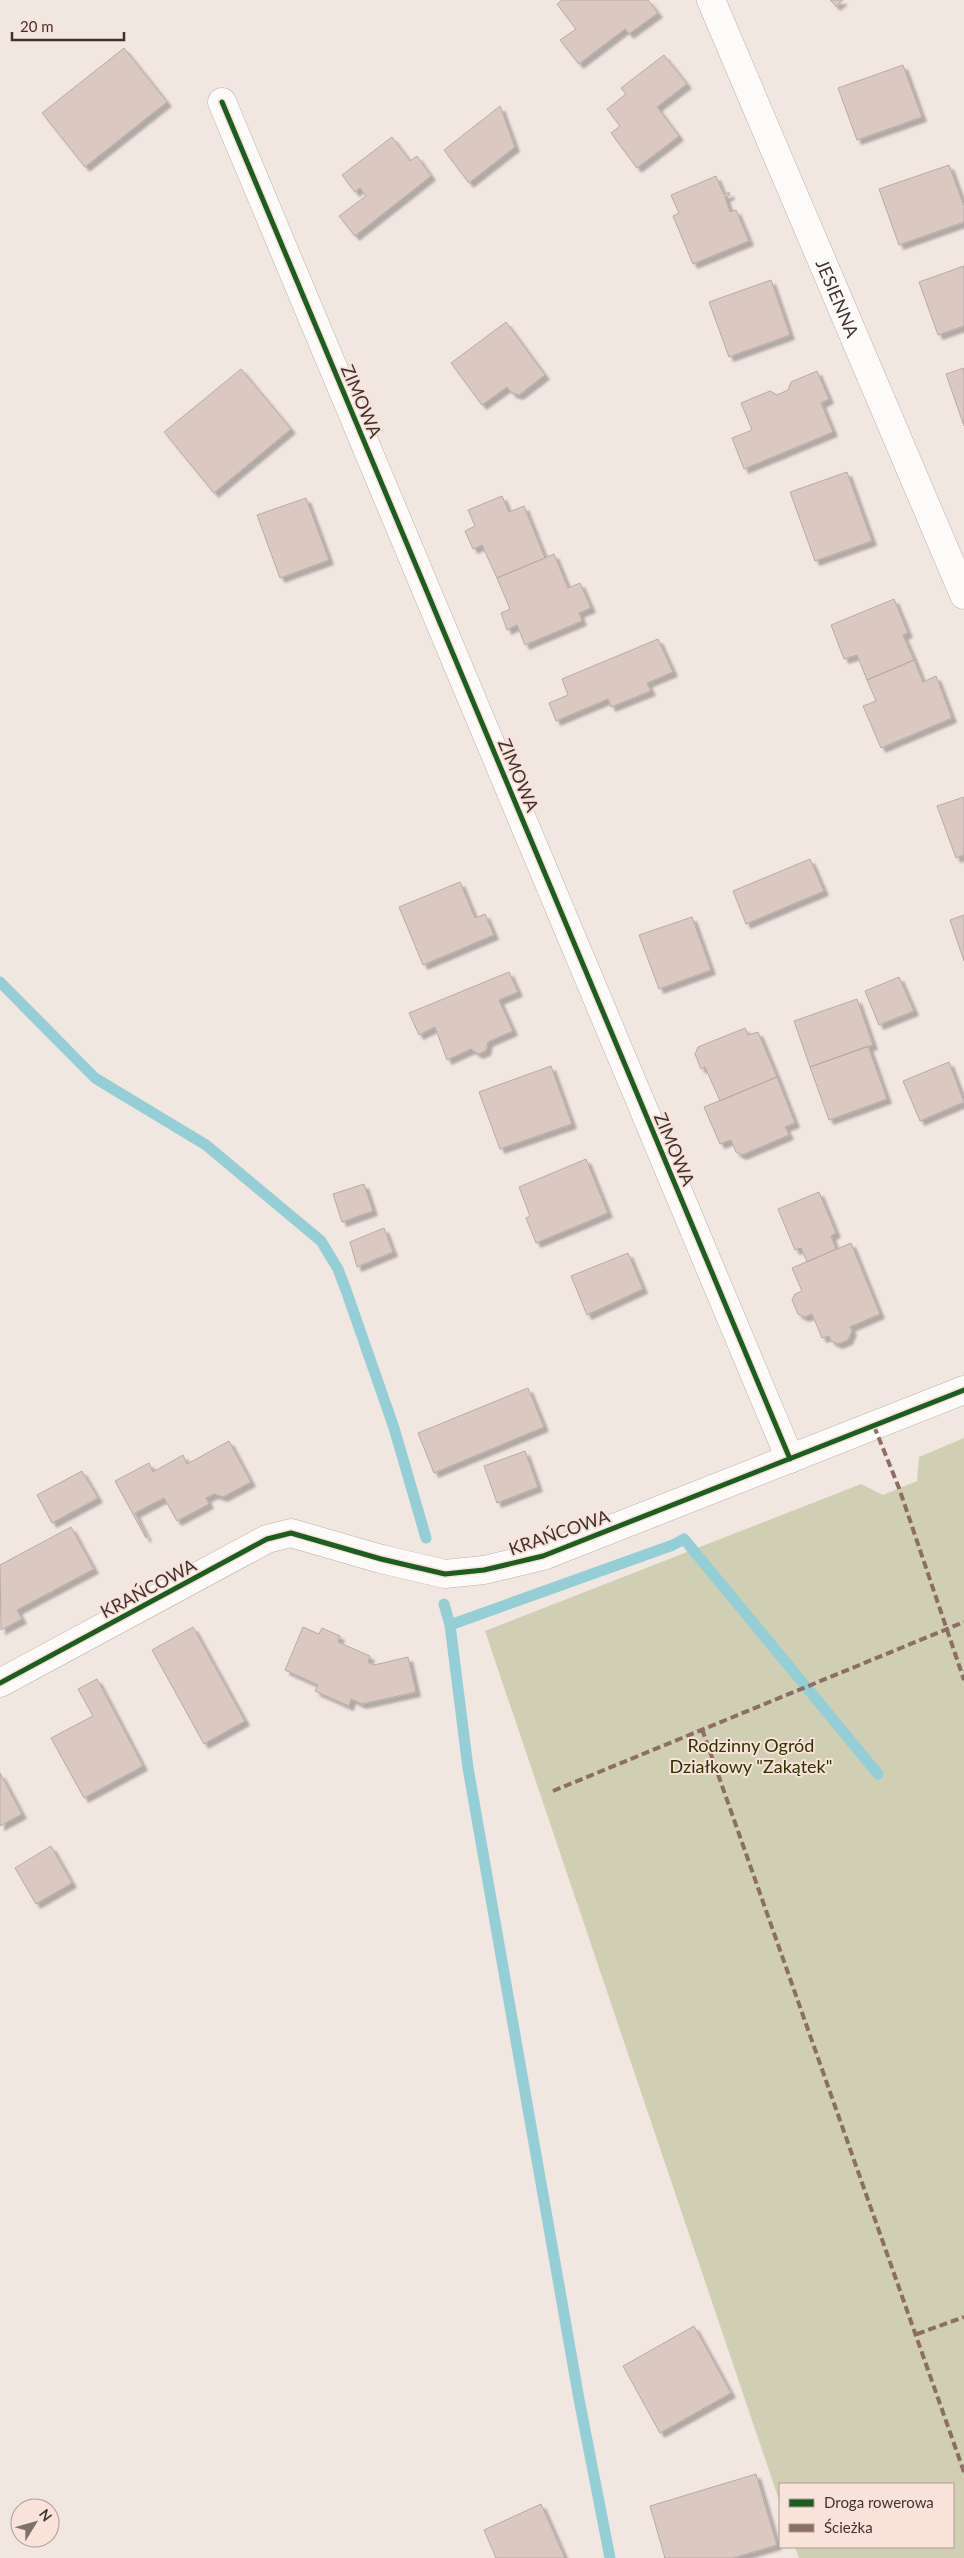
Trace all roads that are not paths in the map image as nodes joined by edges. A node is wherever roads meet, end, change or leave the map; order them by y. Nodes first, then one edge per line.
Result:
1 (711, 0) edge
2 (222, 102) dead end
3 (964, 595) edge
4 (964, 1390) edge
5 (790, 1459) junction
6 (0, 1683) edge

1 - 3 street, JESIENNA
2 - 5 street, ZIMOWA
4 - 5 street, KRAŃCOWA
5 - 6 street, KRAŃCOWA

